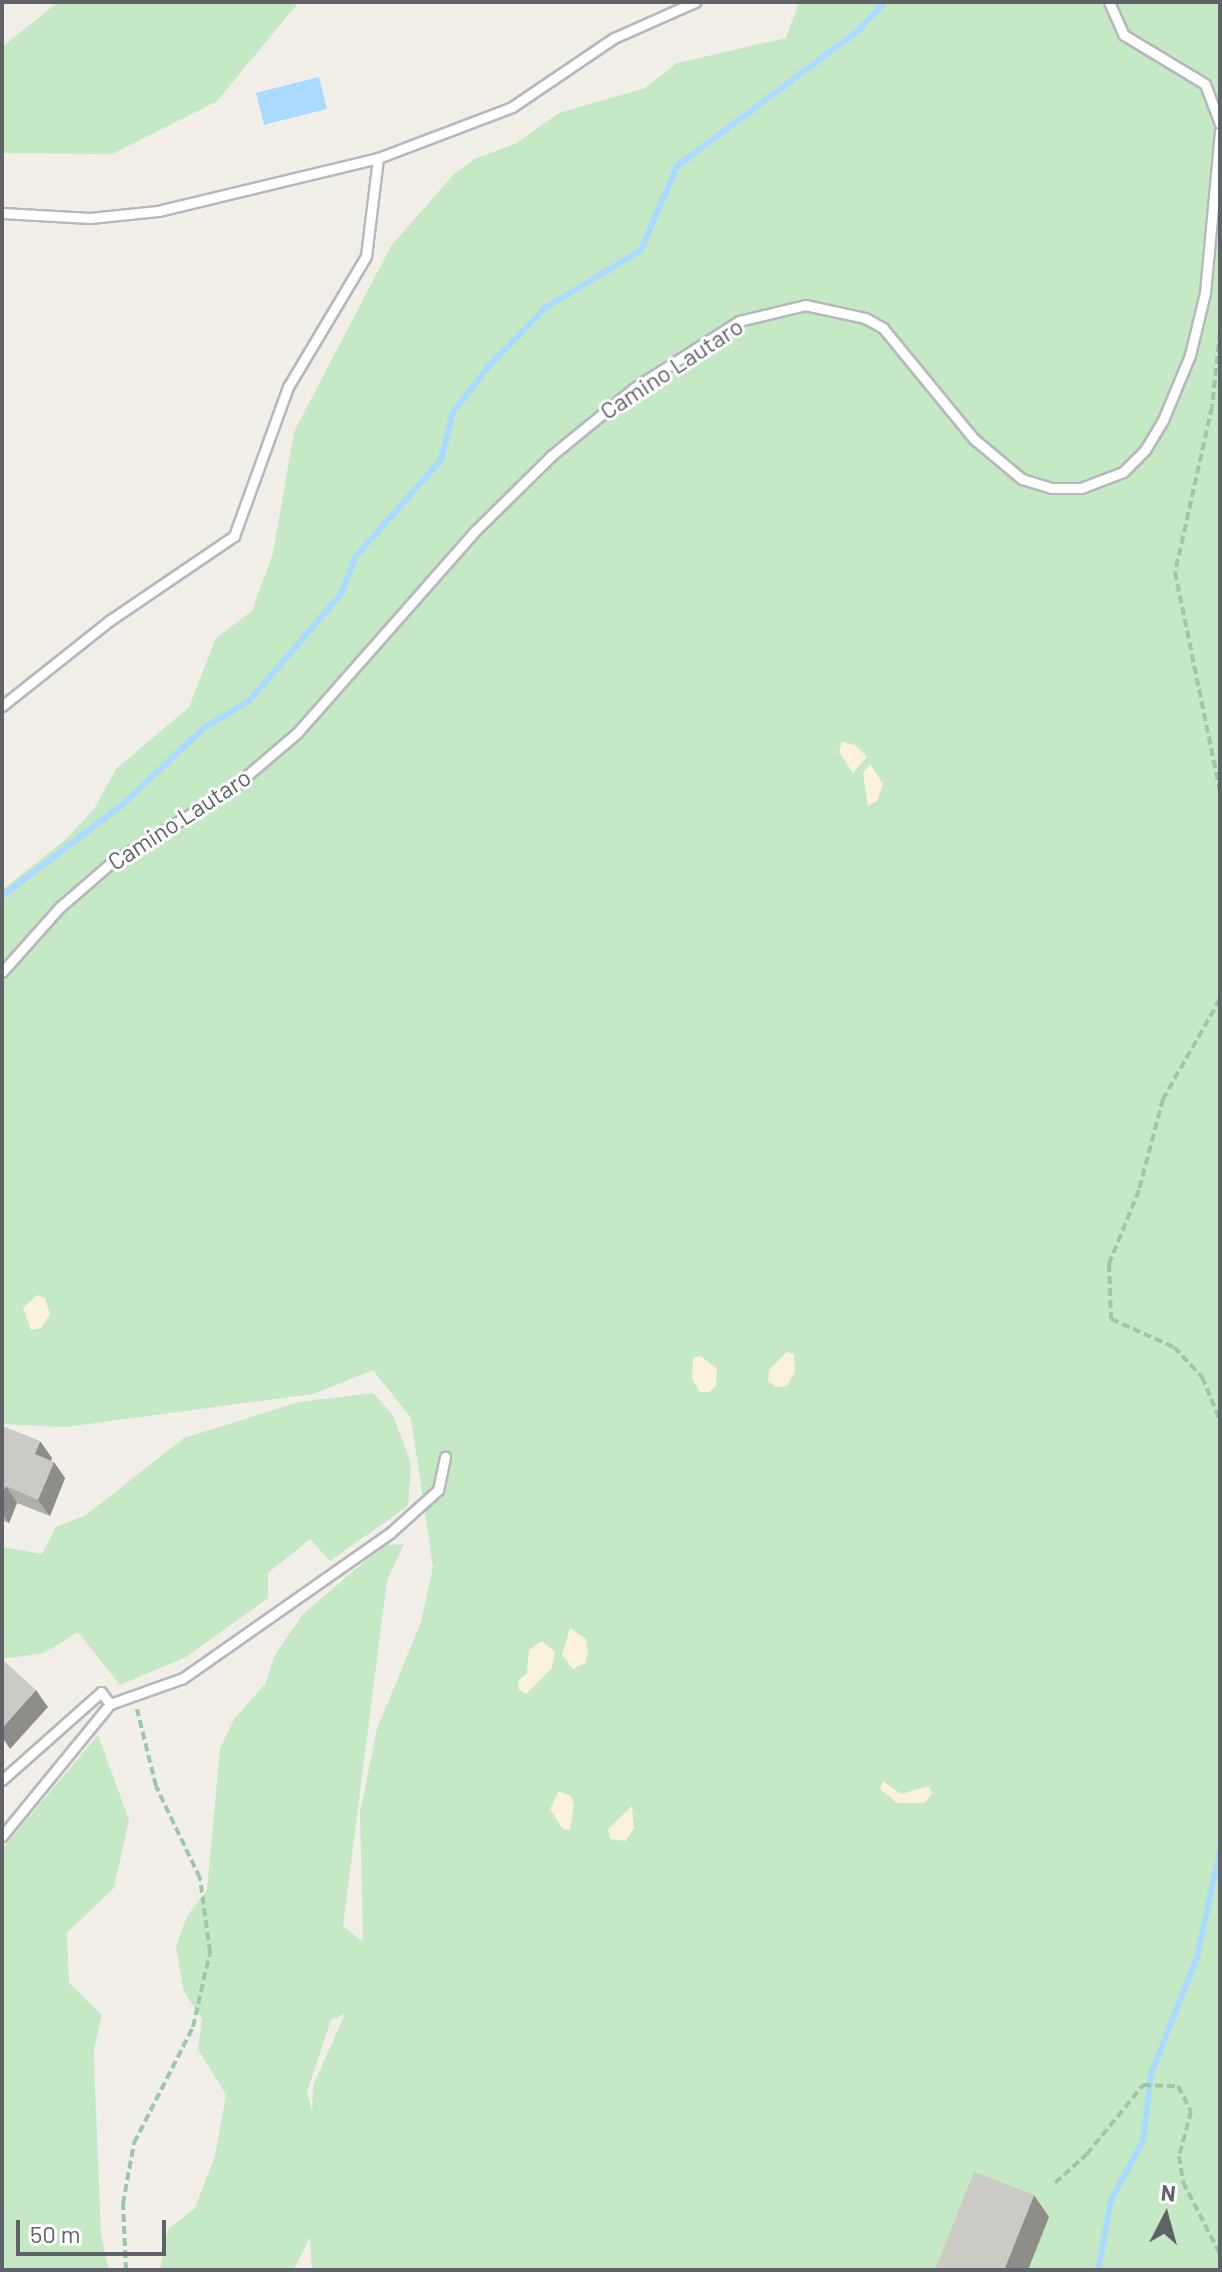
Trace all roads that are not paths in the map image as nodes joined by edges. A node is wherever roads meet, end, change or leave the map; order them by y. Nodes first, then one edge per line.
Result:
1 (695, 2) edge
2 (1109, 2) edge
3 (1220, 124) edge
4 (1220, 132) edge
5 (378, 158) junction
6 (2, 213) edge
7 (2, 706) edge
8 (2, 972) edge
9 (445, 1457) dead end
10 (110, 1704) junction
11 (2, 1780) edge
12 (2, 1836) edge

1 - 5 lane
2 - 3 lane
4 - 8 lane, Camino Lautaro
5 - 6 lane
5 - 7 lane
9 - 10 lane
10 - 11 lane
10 - 12 lane

